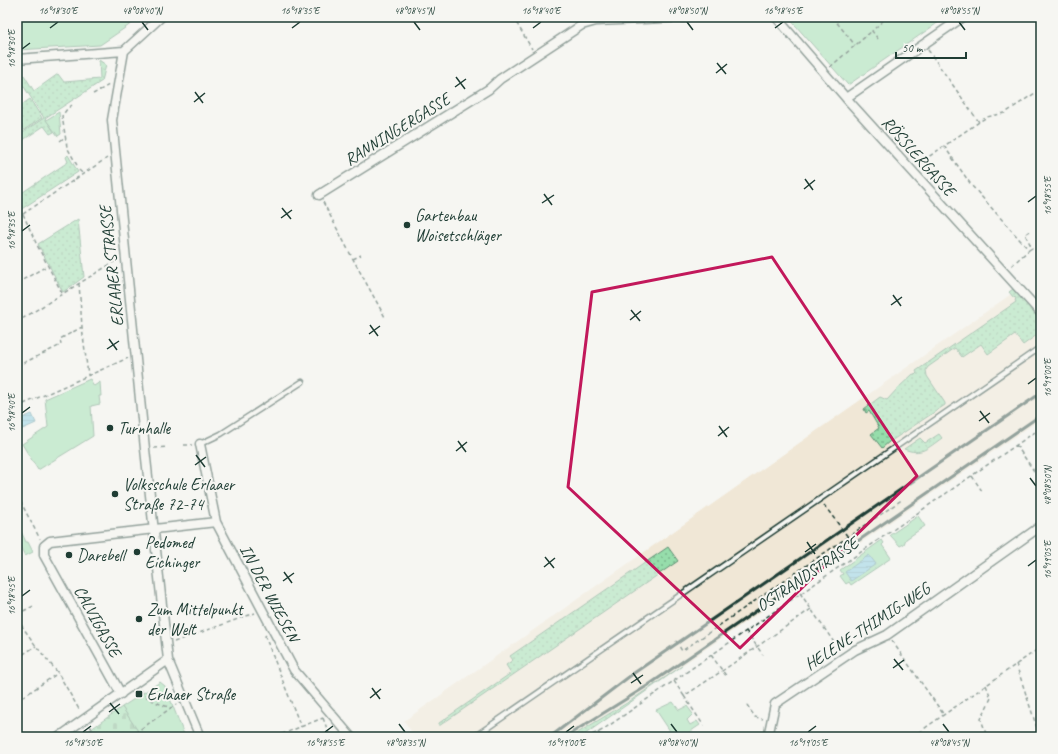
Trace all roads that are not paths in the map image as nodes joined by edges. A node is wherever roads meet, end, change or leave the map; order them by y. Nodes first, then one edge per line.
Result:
1 (161, 17) edge
2 (686, 17) edge
3 (776, 17) edge
4 (962, 17) edge
5 (124, 52) junction
6 (17, 59) edge
7 (846, 98) junction
8 (319, 195) road end
9 (1041, 313) edge
10 (1041, 348) edge
11 (302, 382) dead end
12 (200, 444) joint
13 (216, 522) junction
14 (1041, 526) edge
15 (154, 530) junction
16 (168, 660) junction
17 (121, 694) junction
18 (59, 737) edge
19 (200, 737) edge
20 (351, 737) edge
21 (474, 737) edge
22 (768, 737) edge

1 - 5 street
2 - 8 street, RANNINGERGASSE
3 - 7 street, RÖSSLERGASSE
4 - 7 street
5 - 6 street
5 - 15 street, ERLAAER STRASSE
7 - 9 street, RÖSSLERGASSE
10 - 21 lane
11 - 12 lane
12 - 13 street, IN DER WIESEN
13 - 15 street
13 - 20 street, IN DER WIESEN
14 - 22 street, HELENE-THIMIG-WEG
15 - 16 street, ERLAAER STRASSE
15 - 17 street, CALVIGASSE
16 - 17 street
16 - 19 street, ERLAAER STRASSE
17 - 18 street

